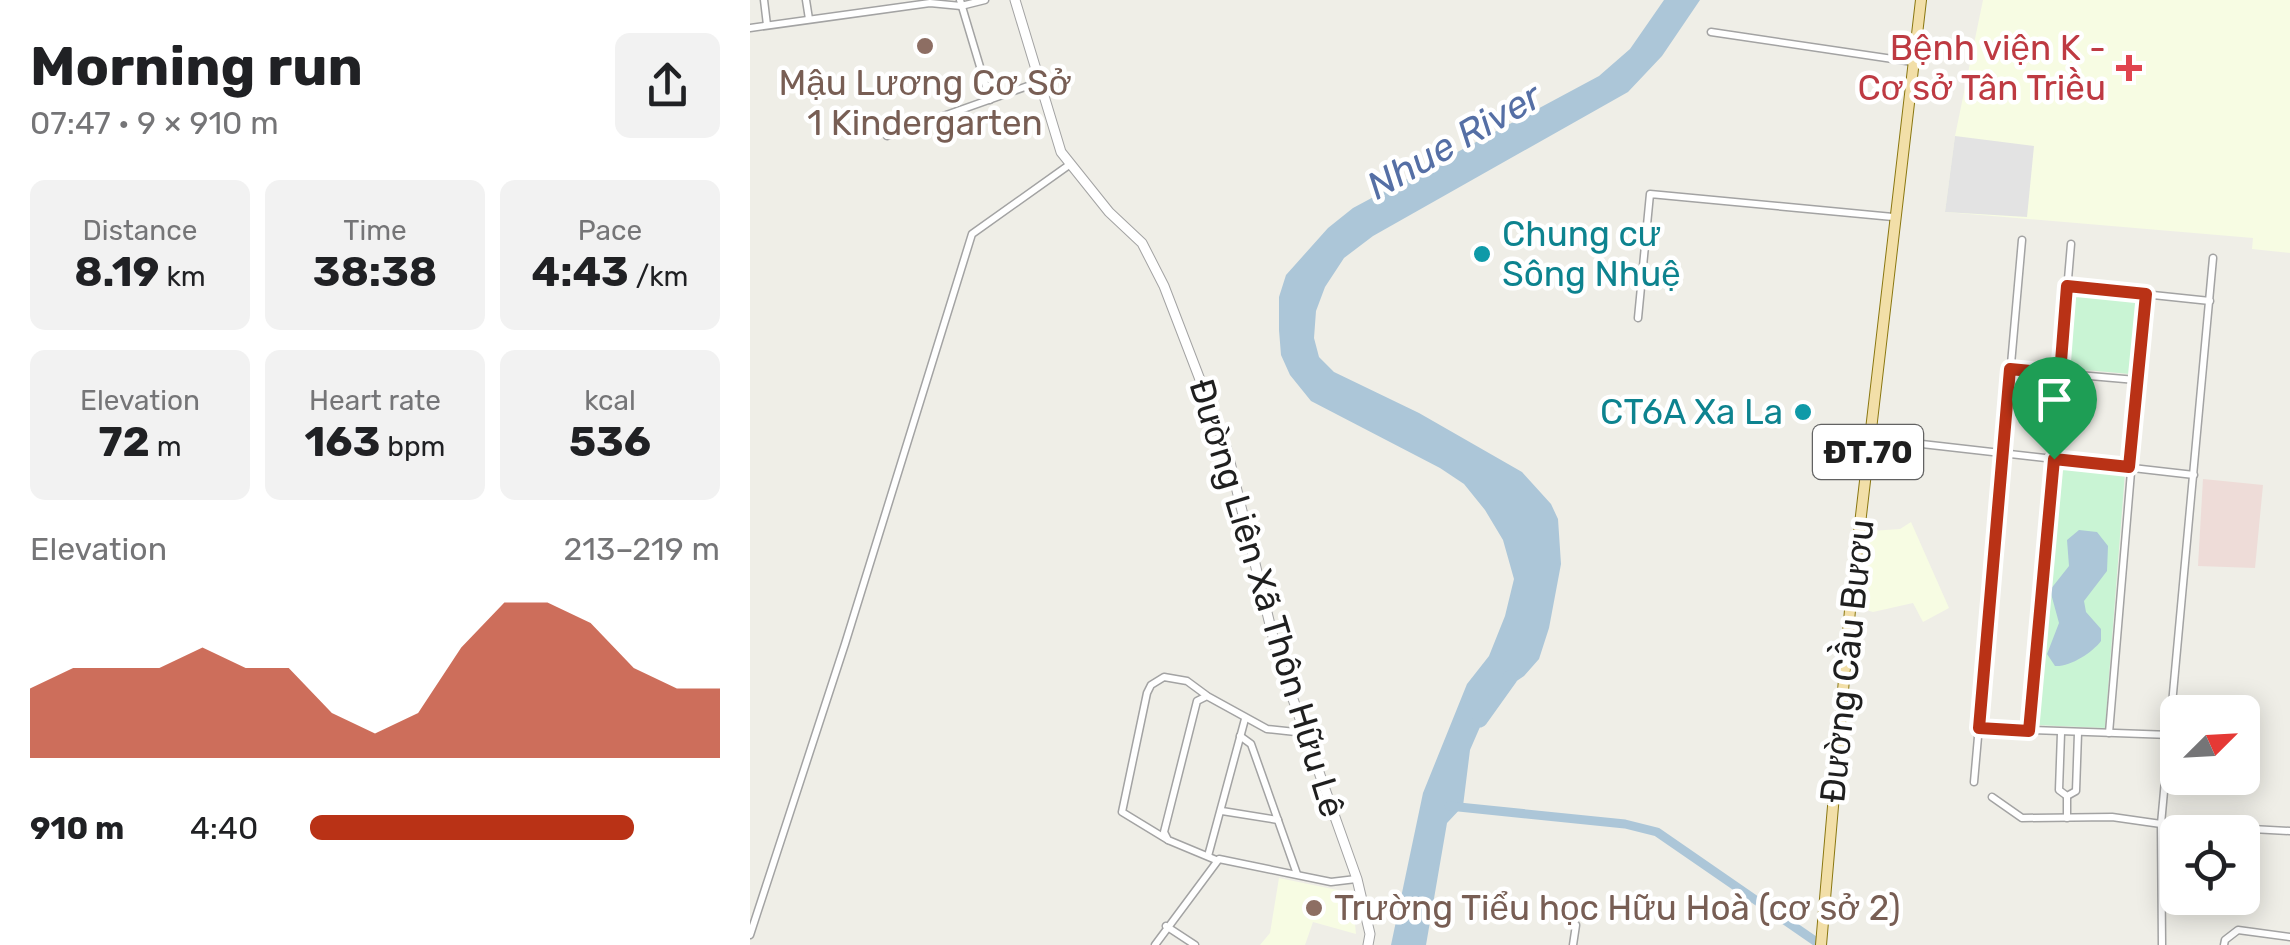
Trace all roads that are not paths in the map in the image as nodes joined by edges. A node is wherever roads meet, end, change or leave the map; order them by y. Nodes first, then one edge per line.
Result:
1 (764, 0) edge
2 (806, 0) edge
3 (855, 0) edge
4 (985, 0) edge
5 (1015, 0) edge
6 (1921, 0) edge
7 (930, 1) edge
8 (961, 3) edge
9 (857, 12) junction
10 (809, 19) junction
11 (767, 25) junction
12 (750, 28) edge
13 (1711, 32) dead end
14 (1912, 62) junction
15 (1038, 82) junction
16 (990, 100) junction
17 (887, 136) dead end
18 (1069, 165) junction
19 (1893, 217) junction
20 (2022, 240) dead end
21 (2071, 244) dead end
22 (2214, 258) dead end
23 (2067, 286) junction
24 (2146, 294) junction
25 (2210, 301) junction
26 (1638, 318) dead end
27 (2010, 369) junction
28 (2060, 374) junction
29 (2136, 380) junction
30 (1869, 438) junction
31 (2002, 453) junction
32 (2054, 459) junction
33 (2129, 467) junction
34 (2194, 474) junction
35 (2174, 695) edge
36 (1207, 696) junction
37 (1244, 719) junction
38 (1979, 728) junction
39 (2029, 731) junction
40 (1305, 733) junction
41 (2061, 733) junction
42 (2078, 733) junction
43 (2109, 733) junction
44 (2160, 735) edge
45 (1240, 736) junction
46 (1974, 782) dead end
47 (2067, 796) junction
48 (1992, 797) dead end
49 (1222, 810) junction
50 (2067, 818) junction
51 (1278, 820) junction
52 (2160, 824) edge
53 (2260, 829) edge
54 (2290, 831) edge
55 (1168, 840) junction
56 (1212, 858) junction
57 (1297, 874) junction
58 (1356, 879) junction
59 (2162, 915) edge
60 (1576, 925) dead end
61 (1166, 926) junction
62 (750, 934) edge
63 (2290, 938) edge
64 (1154, 945) edge
65 (1194, 945) edge
66 (1368, 945) edge
67 (1573, 945) edge
68 (1821, 945) edge
69 (2162, 945) edge
70 (2224, 945) edge

1 - 11 street
2 - 10 street
3 - 9 street
4 - 8 street
5 - 15 street, Đường Liên Xã Thôn Hữu Lê
6 - 14 main road, Đường Cầu Bươu / ĐT.70
7 - 8 street
7 - 9 street
8 - 16 street
9 - 10 street
10 - 11 street
11 - 12 street
13 - 14 street
14 - 19 main road, Đường Cầu Bươu / ĐT.70
15 - 16 street
15 - 18 street, Đường Liên Xã Thôn Hữu Lê
16 - 17 street
18 - 40 street, Đường Liên Xã Thôn Hữu Lê
18 - 62 street
19 - 26 street
19 - 30 main road, Đường Cầu Bươu / ĐT.70
20 - 27 street
21 - 23 street
22 - 25 street
23 - 24 street
23 - 28 street
24 - 25 street
24 - 29 street
25 - 34 street
27 - 28 street
27 - 31 street
28 - 29 street
29 - 33 street
30 - 31 street
30 - 68 main road, Đường Cầu Bươu / ĐT.70
31 - 32 street
31 - 38 street
32 - 33 street
32 - 39 street
33 - 34 street
33 - 43 street
34 - 35 street
36 - 37 street
36 - 55 street
36 - 55 street
37 - 40 street
37 - 45 street
38 - 39 street
38 - 46 street
39 - 41 street
40 - 58 street, Đường Liên Xã Thôn Hữu Lê
41 - 42 street
41 - 47 street
42 - 43 street
42 - 47 street
43 - 44 street
45 - 49 street
45 - 51 street
47 - 50 street
48 - 50 street
49 - 51 street
49 - 56 street
50 - 52 street
51 - 57 street
53 - 54 street
55 - 56 street
56 - 57 street
56 - 61 street
57 - 58 street
58 - 66 street, Đường Liên Xã Thôn Hữu Lê
59 - 69 street
60 - 67 street
61 - 64 street
61 - 65 street
63 - 70 street

